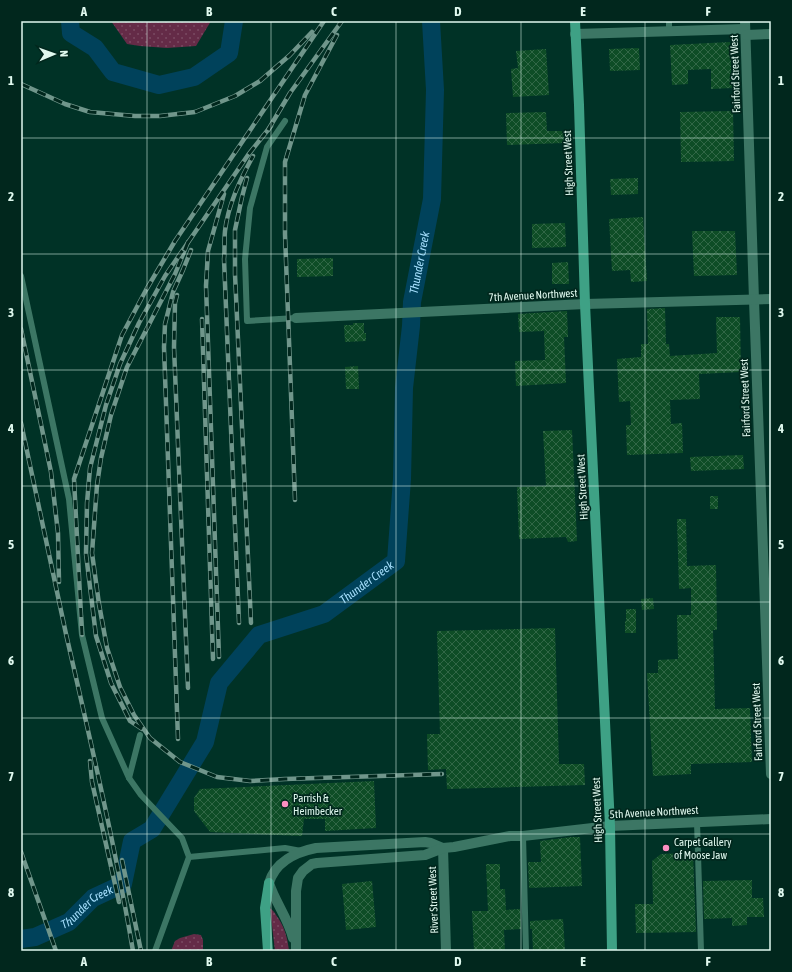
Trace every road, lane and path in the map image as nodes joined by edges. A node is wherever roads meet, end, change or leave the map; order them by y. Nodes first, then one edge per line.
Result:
1 (575, 21) edge
2 (669, 26) edge
3 (745, 28) edge
4 (576, 34) junction
5 (771, 34) edge
6 (285, 121) dead end
7 (21, 276) edge
8 (771, 299) edge
9 (754, 300) junction
10 (585, 304) junction
11 (296, 318) joint
12 (140, 734) dead end
13 (771, 774) edge
14 (129, 778) junction
15 (771, 818) edge
16 (697, 822) junction
17 (610, 826) junction
18 (523, 836) junction
19 (443, 848) junction
20 (303, 851) junction
21 (189, 858) junction
22 (269, 883) junction
23 (296, 950) edge
24 (155, 951) edge
25 (268, 951) edge
26 (446, 951) edge
27 (526, 951) edge
28 (612, 951) edge
29 (701, 951) edge

1 - 4 main road, High Street West
2 - 3 street
2 - 4 street
3 - 5 street
3 - 9 street, Fairford Street West
4 - 10 main road, High Street West
6 - 11 lane
7 - 14 lane
8 - 9 street, 7th Avenue Northwest
9 - 10 street, 7th Avenue Northwest
9 - 13 street, Fairford Street West
10 - 11 street, 7th Avenue Northwest
10 - 17 main road, High Street West
12 - 14 lane
14 - 21 lane
15 - 16 street, 5th Avenue Northwest
16 - 17 street, 5th Avenue Northwest
16 - 29 lane
17 - 18 street, 5th Avenue Northwest
17 - 28 main road, High Street West
18 - 19 street, 5th Avenue Northwest
18 - 27 lane
19 - 20 street, 5th Avenue Northwest
19 - 23 street, 5th Avenue Northwest
19 - 26 street, River Street West
20 - 21 lane
20 - 22 street, 5th Avenue Northwest
21 - 24 lane
22 - 23 street
22 - 25 main road

